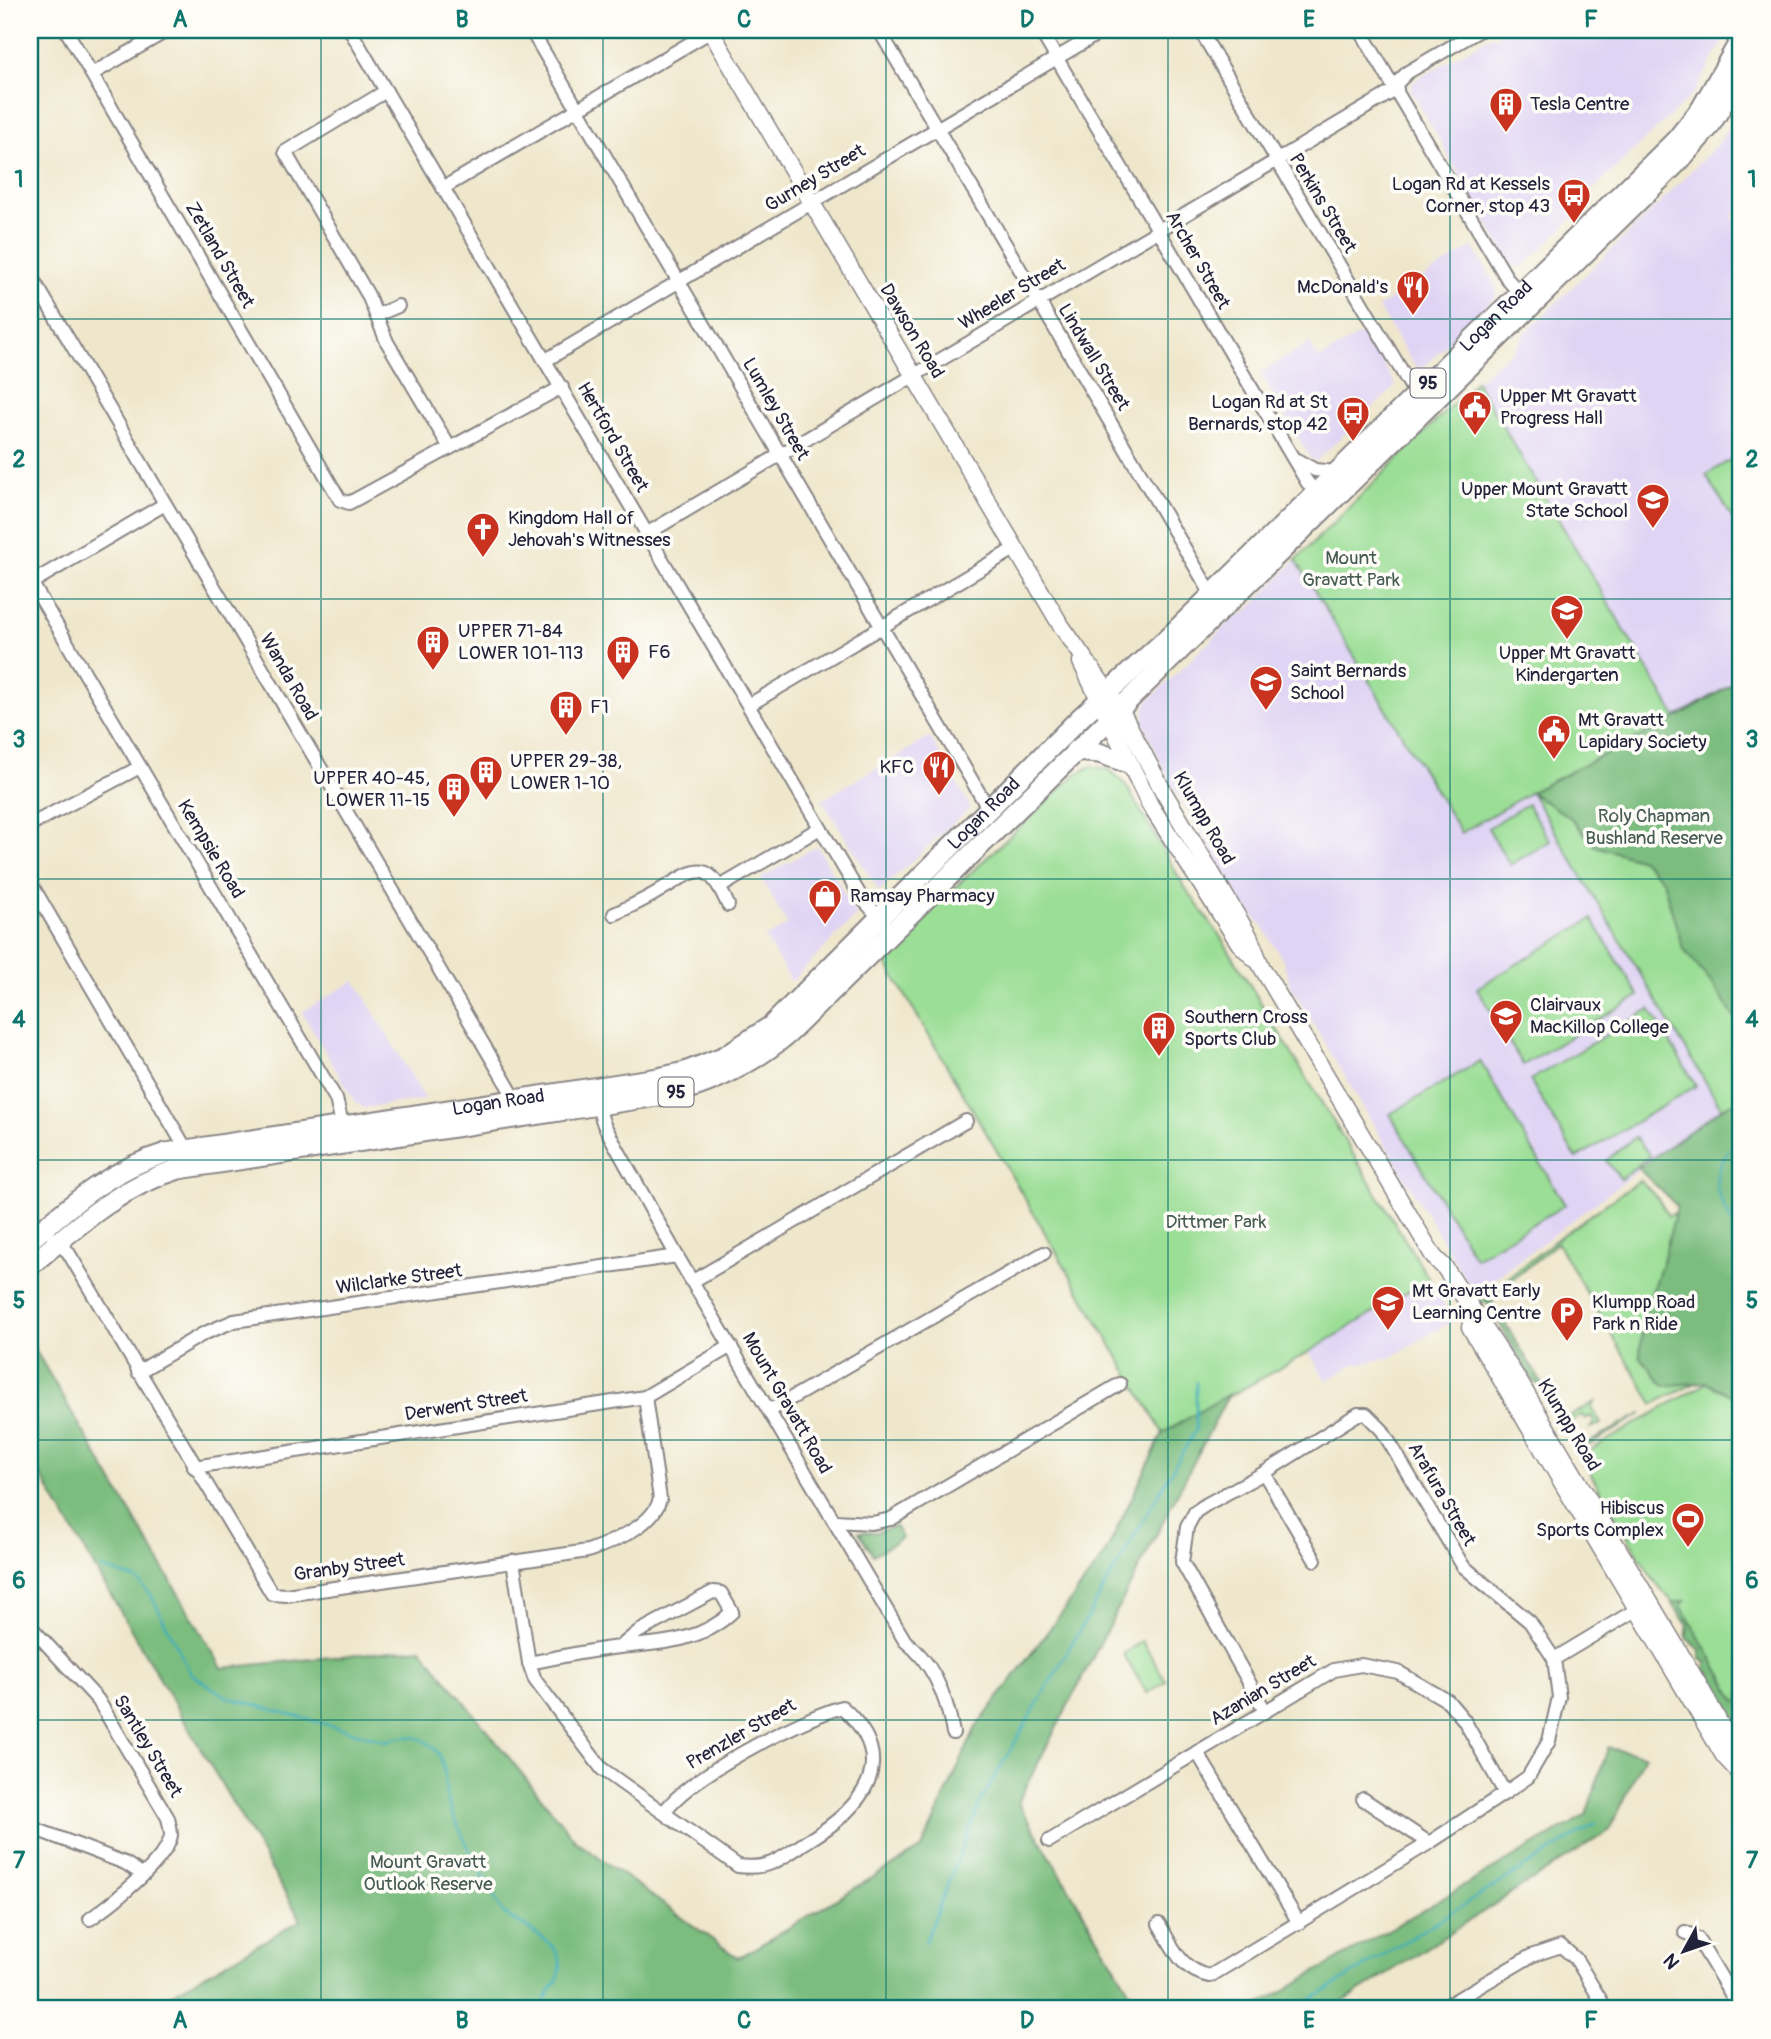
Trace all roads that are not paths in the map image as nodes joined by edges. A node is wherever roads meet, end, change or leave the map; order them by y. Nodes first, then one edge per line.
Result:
1 (66, 30) edge
2 (168, 30) edge
3 (350, 30) edge
4 (531, 30) edge
5 (712, 30) edge
6 (879, 30) edge
7 (1040, 30) edge
8 (1104, 30) edge
9 (1200, 30) edge
10 (1360, 30) edge
11 (1480, 30) edge
12 (1741, 39) edge
13 (1056, 58) junction
14 (92, 74) junction
15 (1741, 74) edge
16 (1396, 87) junction
17 (386, 91) junction
18 (578, 110) junction
19 (937, 127) junction
20 (1276, 160) junction
21 (443, 188) junction
22 (812, 203) junction
23 (1158, 230) junction
24 (30, 274) edge
25 (679, 282) junction
26 (1526, 299) junction
27 (1038, 301) junction
28 (398, 306) dead end
29 (377, 315) junction
30 (546, 360) junction
31 (914, 375) junction
32 (562, 387) junction
33 (1416, 395) junction
34 (450, 448) junction
35 (781, 455) junction
36 (1294, 458) junction
37 (1337, 472) junction
38 (1322, 499) junction
39 (165, 504) junction
40 (648, 533) junction
41 (1016, 548) junction
42 (31, 581) edge
43 (1212, 595) junction
44 (882, 627) junction
45 (1104, 696) junction
46 (749, 705) junction
47 (1114, 714) junction
48 (1075, 751) junction
49 (1128, 763) junction
50 (140, 768) junction
51 (988, 808) junction
52 (30, 825) edge
53 (820, 828) junction
54 (30, 882) edge
55 (720, 887) junction
56 (728, 905) dead end
57 (614, 914) dead end
58 (886, 925) junction
59 (1261, 966) junction
60 (595, 1096) junction
61 (516, 1100) junction
62 (966, 1121) dead end
63 (344, 1134) junction
64 (186, 1149) junction
65 (32, 1237) edge
66 (59, 1242) junction
67 (1044, 1253) dead end
68 (677, 1256) junction
69 (30, 1266) edge
70 (692, 1281) junction
71 (731, 1346) junction
72 (138, 1372) junction
73 (1120, 1384) dead end
74 (645, 1397) junction
75 (769, 1410) junction
76 (194, 1466) junction
77 (1264, 1473) junction
78 (834, 1521) junction
79 (1315, 1560) dead end
80 (513, 1561) junction
81 (1643, 1606) junction
82 (30, 1626) edge
83 (621, 1647) junction
84 (1554, 1659) junction
85 (529, 1663) junction
86 (1265, 1711) junction
87 (953, 1732) dead end
88 (1197, 1752) junction
89 (1740, 1770) edge
90 (1505, 1793) junction
91 (1363, 1799) dead end
92 (665, 1811) junction
93 (30, 1827) edge
94 (1049, 1841) dead end
95 (1429, 1843) junction
96 (142, 1874) junction
97 (90, 1919) dead end
98 (1300, 1923) junction
99 (1159, 1924) dead end
100 (1685, 1932) dead end
101 (1441, 2009) edge
102 (1605, 2009) edge
103 (1741, 2009) edge

1 - 14 street, Zetland Street
2 - 14 street
3 - 17 street, Hertford Street
4 - 18 street, Lumley Street
5 - 18 street
5 - 22 main road, Dawson Road
6 - 19 street, Lindwall Street
7 - 13 street, Archer Street
8 - 13 street, Gurney Street
9 - 20 street, Perkins Street
10 - 16 street
11 - 16 street, Wheeler Street
12 - 26 main road, Logan Road / 95
13 - 19 street, Gurney Street
13 - 23 street, Archer Street
14 - 34 street, Zetland Street
15 - 26 main road, Logan Road / 95
16 - 20 street, Wheeler Street
16 - 26 street
17 - 21 street, Hertford Street
17 - 29 street
18 - 21 street
18 - 25 street, Lumley Street
19 - 22 street, Gurney Street
19 - 27 street, Lindwall Street
20 - 23 street, Wheeler Street
20 - 33 street, Perkins Street
21 - 30 street, Hertford Street
22 - 25 street, Gurney Street
22 - 31 main road, Dawson Road
23 - 27 street, Wheeler Street
23 - 36 street, Archer Street
24 - 39 street, Wanda Road
25 - 30 street, Gurney Street
25 - 35 street, Lumley Street
26 - 33 main road, Logan Road / 95
26 - 38 main road, Logan Road / 95
27 - 31 street, Wheeler Street
27 - 43 street, Lindwall Street
28 - 29 street
29 - 34 street
30 - 32 street, Hertford Street
31 - 35 street, Wheeler Street
31 - 41 main road, Dawson Road
32 - 34 street
32 - 40 street, Hertford Street
33 - 37 main road, Logan Road / 95
35 - 40 street, Wheeler Street
35 - 44 street, Lumley Street
36 - 37 street
36 - 38 street, Archer Street
37 - 38 main road, Logan Road / 95
38 - 43 main road, Logan Road / 95
38 - 47 main road, Logan Road / 95
39 - 42 street
39 - 61 street, Wanda Road
40 - 46 street, Hertford Street
41 - 44 street
41 - 45 main road, Dawson Road
42 - 50 street, Kempsie Road
43 - 45 main road, Logan Road / 95
44 - 46 street
44 - 51 street, Lumley Street
45 - 47 main road, Dawson Road
45 - 51 main road, Logan Road / 95
46 - 53 street, Hertford Street
47 - 48 main road, Logan Road / 95
47 - 49 main road, Klumpp Road
47 - 59 main road, Klumpp Road
48 - 49 main road
48 - 58 main road, Logan Road / 95
49 - 59 main road, Klumpp Road
50 - 52 street
50 - 63 street, Kempsie Road
51 - 58 main road, Logan Road / 95
53 - 55 street
53 - 58 street, Hertford Street
54 - 64 street
55 - 56 street
55 - 57 street
58 - 60 main road, Logan Road / 95
59 - 81 main road, Klumpp Road
60 - 61 main road, Logan Road / 95
60 - 63 main road, Logan Road / 95
60 - 68 street, Mount Gravatt Road
61 - 63 main road, Logan Road / 95
62 - 70 street
63 - 64 main road, Logan Road / 95
63 - 66 main road, Logan Road / 95
64 - 65 main road, Logan Road / 95
65 - 66 street
66 - 69 main road, Logan Road / 95
66 - 72 street, Granby Street
67 - 75 street
68 - 70 street, Mount Gravatt Road
68 - 72 street, Wilclarke Street
70 - 71 street, Mount Gravatt Road
71 - 74 street, Derwent Street
71 - 75 street, Mount Gravatt Road
72 - 76 street, Granby Street
73 - 78 street
74 - 76 street, Derwent Street
74 - 80 street, Granby Street
75 - 78 street, Mount Gravatt Road
76 - 80 street, Granby Street
77 - 79 street
77 - 84 street, Arafura Street
77 - 86 street, Arafura Street
78 - 87 street, Mount Gravatt Road
80 - 85 street, Prenzler Street
81 - 84 street
81 - 89 main road, Klumpp Road
82 - 96 street, Santley Street
83 - 83 street
83 - 85 street
84 - 90 street, Arafura Street
85 - 92 street, Prenzler Street
86 - 88 street, Azanian Street
86 - 90 street, Azanian Street
88 - 94 street, Azanian Street
88 - 98 street
90 - 95 street, Arafura Street
91 - 95 street
92 - 92 street, Prenzler Street
93 - 96 street
95 - 98 street, Arafura Street
96 - 97 street, Santley Street
98 - 99 street, Arafura Street
100 - 103 street
101 - 102 street

